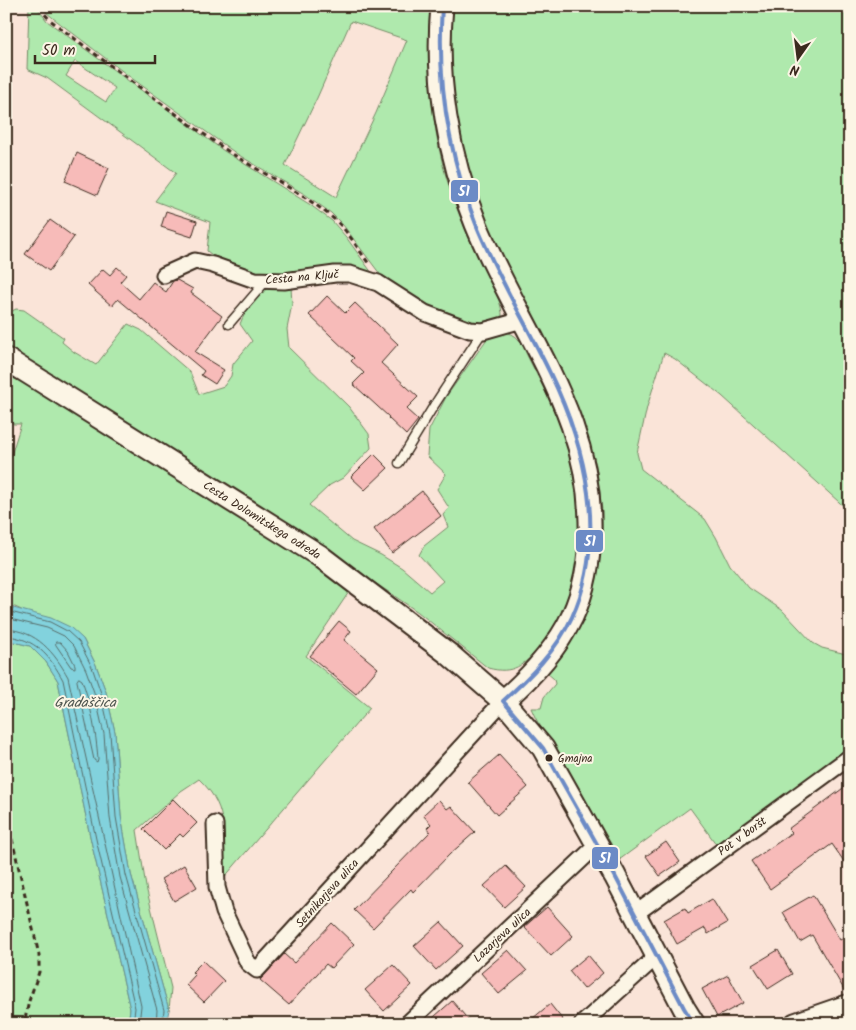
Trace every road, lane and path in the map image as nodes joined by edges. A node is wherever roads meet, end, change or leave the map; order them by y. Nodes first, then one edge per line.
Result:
1 (42, 6) edge
2 (442, 6) edge
3 (164, 275) dead end
4 (266, 281) junction
5 (382, 286) junction
6 (522, 320) junction
7 (229, 324) dead end
8 (483, 331) junction
9 (14, 364) edge
10 (399, 463) dead end
11 (503, 701) junction
12 (850, 757) edge
13 (6, 822) edge
14 (215, 824) dead end
15 (597, 846) junction
16 (635, 914) junction
17 (656, 957) junction
18 (850, 1005) edge
19 (24, 1024) edge
20 (407, 1024) edge
21 (582, 1024) edge
22 (694, 1024) edge
23 (795, 1024) edge

1 - 5 path
2 - 6 street
3 - 4 street, Cesta na Ključ
4 - 5 street, Cesta na Ključ
4 - 7 lane
5 - 8 street, Cesta na Ključ
6 - 8 street, Cesta na Ključ
6 - 11 street
8 - 10 lane
9 - 11 street, Cesta Dolomitskega odreda
11 - 14 street, Setnikarjeva ulica
11 - 15 street, Cesta Dolomitskega odreda
12 - 16 street, Pot v boršt
13 - 19 path
15 - 16 street, Cesta Dolomitskega odreda
15 - 20 street, Lazarjeva ulica
16 - 17 street, Cesta Dolomitskega odreda
17 - 21 street
17 - 22 street, Cesta Dolomitskega odreda
18 - 23 street

